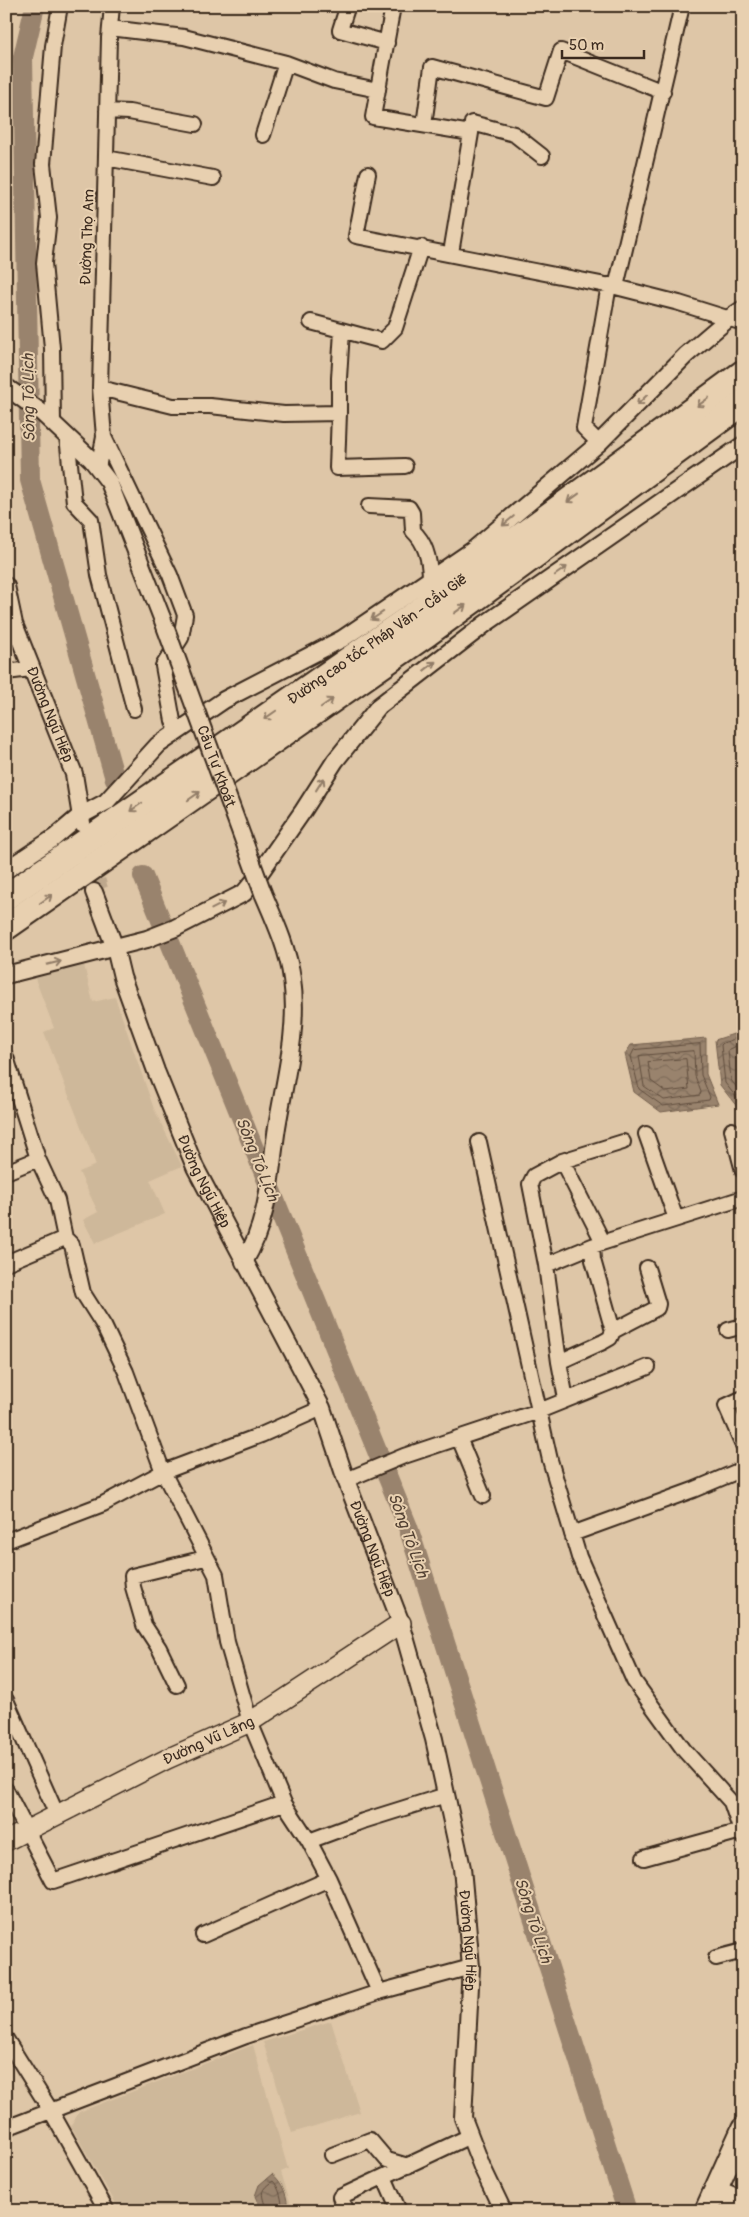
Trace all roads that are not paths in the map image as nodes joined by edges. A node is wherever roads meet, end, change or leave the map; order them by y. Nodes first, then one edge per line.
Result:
1 (60, 6) edge
2 (112, 6) edge
3 (342, 6) edge
4 (393, 6) edge
5 (682, 6) edge
6 (110, 28) junction
7 (387, 43) junction
8 (286, 63) junction
9 (378, 90) junction
10 (663, 92) junction
11 (107, 111) junction
12 (195, 124) dead end
13 (424, 125) junction
14 (471, 133) junction
15 (263, 135) dead end
16 (542, 156) dead end
17 (106, 158) junction
18 (368, 174) dead end
19 (213, 178) dead end
20 (421, 247) junction
21 (451, 253) junction
22 (612, 286) junction
23 (743, 309) edge
24 (735, 321) edge
25 (311, 322) dead end
26 (342, 331) junction
27 (743, 373) edge
28 (6, 387) edge
29 (100, 388) junction
30 (743, 403) edge
31 (339, 413) junction
32 (53, 423) junction
33 (67, 436) junction
34 (104, 438) junction
35 (599, 443) junction
36 (743, 444) edge
37 (405, 466) dead end
38 (98, 468) junction
39 (369, 506) dead end
40 (430, 580) junction
41 (6, 586) edge
42 (31, 669) junction
43 (6, 672) edge
44 (134, 709) dead end
45 (178, 731) junction
46 (80, 822) junction
47 (6, 870) edge
48 (97, 890) tunnel mouth
49 (6, 897) edge
50 (6, 927) edge
51 (115, 948) junction
52 (6, 975) edge
53 (6, 1057) edge
54 (8, 1072) edge
55 (732, 1130) dead end
56 (646, 1134) dead end
57 (479, 1142) dead end
58 (623, 1142) dead end
59 (38, 1159) junction
60 (562, 1161) junction
61 (743, 1171) edge
62 (6, 1172) edge
63 (743, 1198) edge
64 (676, 1219) junction
65 (65, 1238) junction
66 (598, 1244) junction
67 (6, 1262) edge
68 (244, 1262) junction
69 (546, 1264) junction
70 (647, 1268) dead end
71 (743, 1326) edge
72 (728, 1330) dead end
73 (613, 1331) junction
74 (559, 1362) junction
75 (648, 1367) dead end
76 (743, 1398) edge
77 (566, 1399) junction
78 (322, 1408) junction
79 (539, 1411) junction
80 (459, 1438) junction
81 (743, 1445) edge
82 (743, 1469) edge
83 (163, 1472) junction
84 (352, 1477) junction
85 (483, 1496) dead end
86 (572, 1534) junction
87 (6, 1542) edge
88 (205, 1558) junction
89 (401, 1623) junction
90 (177, 1686) dead end
91 (6, 1700) edge
92 (250, 1722) junction
93 (6, 1790) edge
94 (446, 1795) junction
95 (284, 1803) junction
96 (58, 1815) junction
97 (27, 1832) junction
98 (742, 1834) edge
99 (6, 1841) edge
100 (309, 1841) junction
101 (644, 1858) dead end
102 (329, 1879) junction
103 (203, 1935) dead end
104 (743, 1950) edge
105 (716, 1958) dead end
106 (471, 1967) junction
107 (379, 1992) junction
108 (6, 2039) edge
109 (50, 2111) junction
110 (6, 2128) edge
111 (743, 2129) edge
112 (470, 2136) junction
113 (332, 2155) dead end
114 (408, 2166) junction
115 (384, 2177) junction
116 (715, 2190) junction
117 (743, 2203) edge
118 (107, 2211) edge
119 (346, 2211) edge
120 (399, 2211) edge
121 (503, 2211) edge
122 (706, 2211) edge

1 - 32 street
2 - 6 street, Đường Thọ Am
3 - 7 street
4 - 7 street
5 - 10 street
6 - 8 street
6 - 11 street, Đường Thọ Am
7 - 9 street
8 - 9 street
8 - 15 street
9 - 13 street
10 - 13 street
10 - 22 street
11 - 12 street
11 - 17 street, Đường Thọ Am
13 - 14 street
14 - 16 street
14 - 21 street
17 - 19 street
17 - 29 street, Đường Thọ Am
18 - 20 street
20 - 21 street
20 - 26 street
21 - 22 street
22 - 24 street
22 - 35 street
23 - 24 street
24 -> 35 street
25 - 26 street
26 - 31 street
27 -> 49 highway, Đường cao tốc Pháp Vân - Cầu Giẽ
28 - 32 street, Cầu Tự Khoát
29 - 31 street
29 - 34 street, Đường Thọ Am
50 -> 30 highway, Đường cao tốc Pháp Vân - Cầu Giẽ
31 - 37 street
32 - 33 street, Cầu Tự Khoát
33 - 38 street, Cầu Tự Khoát
33 - 44 street
34 - 38 street, Đường Thọ Am
34 - 45 street
35 -> 40 street
51 -> 36 street
38 - 68 street, Cầu Tự Khoát, bridge
39 - 40 street
40 -> 45 street
41 - 42 street, Đường Ngũ Hiệp
42 - 43 street
42 - 46 street, Đường Ngũ Hiệp
45 - 46 street
46 - 47 street
48 - 51 street, Đường Ngũ Hiệp
52 -> 51 street
51 - 68 street, Đường Ngũ Hiệp
53 - 54 street
54 - 59 street
55 - 61 street
56 - 64 street
57 - 79 street
58 - 60 street
59 - 62 street
59 - 65 street
60 - 66 street
60 - 69 street
63 - 64 street
64 - 66 street
65 - 67 street
65 - 83 street
66 - 69 street
66 - 73 street
68 - 78 street, Đường Ngũ Hiệp
69 - 74 street
70 - 73 street
71 - 72 street
73 - 74 street
74 - 77 street
75 - 77 street
76 - 81 street
77 - 79 street
78 - 83 street
78 - 84 street, Đường Ngũ Hiệp
79 - 80 street
79 - 86 street
80 - 84 street
80 - 85 street
82 - 86 street
83 - 87 street
83 - 88 street
84 - 89 street, Đường Ngũ Hiệp
86 - 98 street
88 - 90 street
88 - 92 street
89 - 92 main road, Đường Vũ Lăng
89 - 94 street, Đường Ngũ Hiệp
91 - 96 street
92 - 95 street
92 - 96 main road, Đường Vũ Lăng
93 - 97 street
94 - 100 street
94 - 106 street, Đường Ngũ Hiệp
95 - 97 street
95 - 100 street
96 - 97 main road, Đường Vũ Lăng
97 - 99 main road, Đường Vũ Lăng
98 - 101 street
100 - 102 street
102 - 103 street
102 - 107 street
104 - 105 street
106 - 107 street
106 - 112 street, Đường Ngũ Hiệp
107 - 109 street
108 - 109 street
109 - 110 street
109 - 118 street
111 - 116 highway
112 - 114 street
112 - 121 street, Đường Ngũ Hiệp
113 - 114 street
114 - 115 street
115 - 119 street
115 - 120 street
116 - 117 highway
116 - 122 highway

